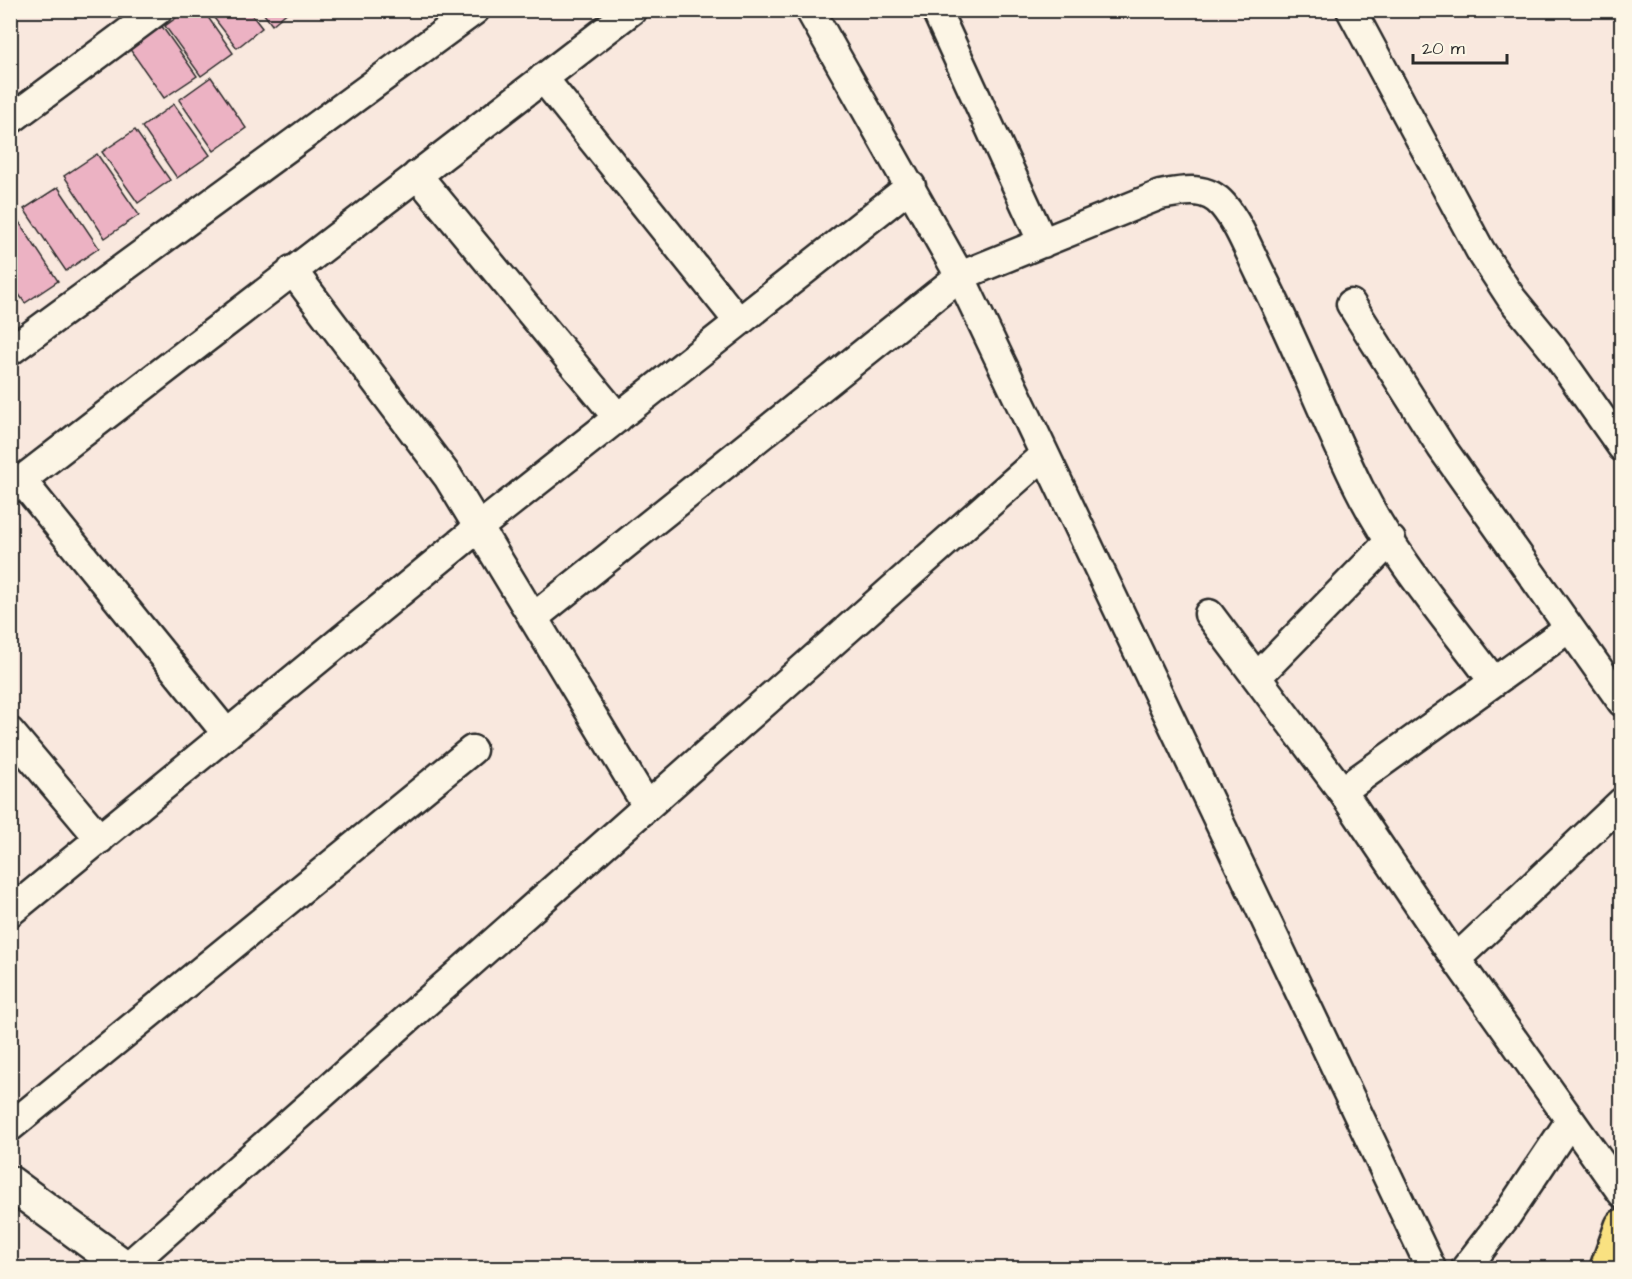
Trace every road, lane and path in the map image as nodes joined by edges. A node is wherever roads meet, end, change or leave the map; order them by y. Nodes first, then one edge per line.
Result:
1 (158, 10) edge
2 (475, 10) edge
3 (632, 10) edge
4 (810, 10) edge
5 (936, 10) edge
6 (1351, 10) edge
7 (543, 78) junction
8 (10, 120) edge
9 (417, 175) junction
10 (911, 186) junction
11 (1043, 243) junction
12 (292, 270) junction
13 (960, 276) junction
14 (1351, 304) dead end
15 (739, 322) junction
16 (10, 351) edge
17 (618, 418) junction
18 (1622, 447) edge
19 (1044, 455) junction
20 (16, 485) edge
21 (478, 528) junction
22 (1391, 540) junction
23 (1209, 614) dead end
24 (533, 618) junction
25 (1569, 628) junction
26 (1257, 677) junction
27 (1494, 682) junction
28 (1622, 702) edge
29 (10, 732) edge
30 (227, 734) junction
31 (472, 750) dead end
32 (1341, 791) junction
33 (1622, 802) edge
34 (647, 806) junction
35 (100, 839) junction
36 (10, 912) edge
37 (1456, 959) junction
38 (1570, 1121) junction
39 (10, 1127) edge
40 (10, 1183) edge
41 (1622, 1193) edge
42 (1622, 1227) edge
43 (126, 1269) edge
44 (1431, 1269) edge
45 (1467, 1269) edge
46 (1607, 1269) edge

1 - 8 street
2 - 16 street
3 - 7 street
4 - 10 street
5 - 11 street
6 - 18 street
7 - 9 street
7 - 15 street
9 - 12 street
9 - 17 street
10 - 13 street
10 - 15 street
11 - 13 street
11 - 22 street
12 - 20 street
12 - 21 street
13 - 19 street
13 - 24 street
14 - 25 street
15 - 17 street
17 - 21 street
19 - 34 street
19 - 44 street
20 - 30 street
21 - 24 street
21 - 30 street
22 - 26 street
22 - 27 street
23 - 26 street
24 - 34 street
25 - 27 street
25 - 28 street
26 - 32 street
27 - 32 street
29 - 35 street
30 - 35 street
31 - 39 street
32 - 37 street
33 - 37 street
34 - 43 street
35 - 36 street
37 - 38 street
38 - 41 street
38 - 45 street
40 - 43 street
42 - 46 main road

